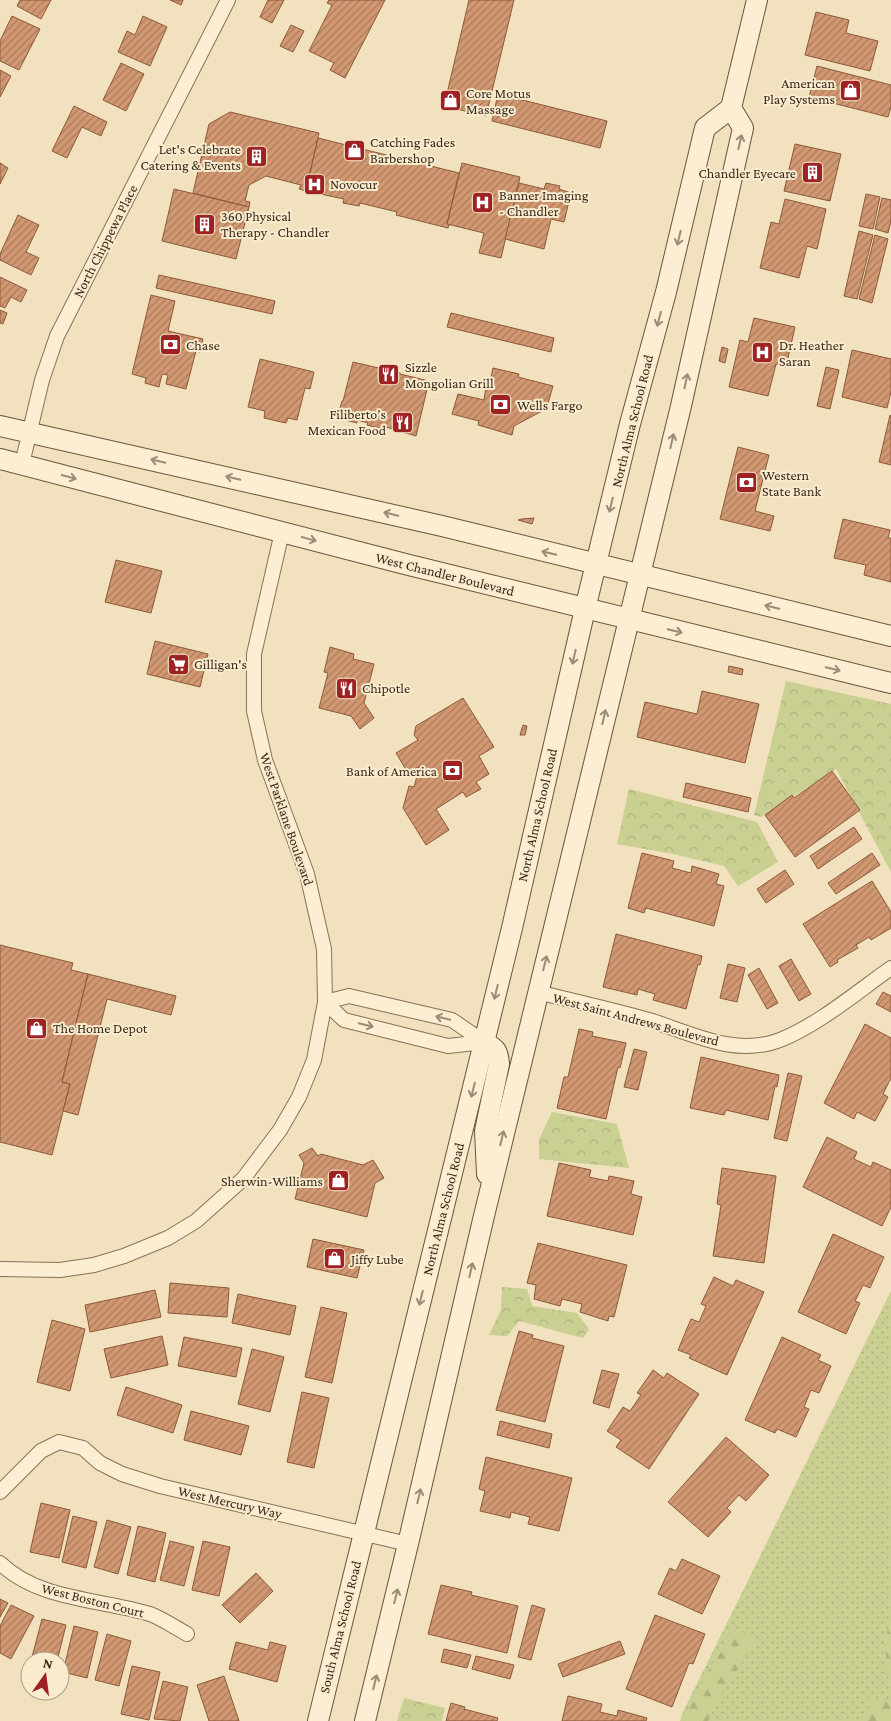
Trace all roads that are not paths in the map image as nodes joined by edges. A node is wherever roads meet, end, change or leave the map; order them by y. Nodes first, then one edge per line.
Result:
1 (228, 0) edge
2 (757, 0) edge
3 (731, 108) junction
4 (0, 426) edge
5 (30, 433) junction
6 (0, 459) edge
7 (22, 464) junction
8 (282, 532) junction
9 (597, 564) junction
10 (639, 574) junction
11 (585, 609) junction
12 (627, 620) junction
13 (891, 636) edge
14 (891, 683) edge
15 (891, 968) edge
16 (538, 992) junction
17 (325, 1002) junction
18 (484, 1042) junction
19 (489, 1196) junction
20 (0, 1269) edge
21 (0, 1492) edge
22 (363, 1534) junction
23 (408, 1544) junction
24 (0, 1563) edge
25 (187, 1634) dead end
26 (318, 1721) edge
27 (365, 1721) edge

1 - 5 street, North Chippewa Place
2 - 3 main road
3 -> 9 main road, North Alma School Road
10 -> 3 main road
4 - 5 main road
5 - 7 street, North Chippewa Place
9 -> 5 main road
6 - 7 main road, West Chandler Boulevard
7 -> 8 main road, West Chandler Boulevard
8 -> 11 main road, West Chandler Boulevard
8 - 17 street, West Parklane Boulevard
9 - 10 main road
9 - 11 main road, North Alma School Road
10 - 12 main road
13 -> 10 main road
11 - 12 main road, West Chandler Boulevard
11 -> 18 main road, North Alma School Road
12 -> 14 main road, West Chandler Boulevard
16 -> 12 main road
15 - 16 street, West Saint Andrews Boulevard
19 -> 16 main road
18 -> 17 street
17 -> 18 street
17 - 20 street, West Parklane Boulevard
18 - 19 main road
18 -> 22 main road, North Alma School Road
23 -> 19 main road
21 - 22 street, West Mercury Way
22 - 23 street, West Mercury Way
22 - 26 main road, South Alma School Road
27 -> 23 main road
24 - 25 street, West Boston Court

